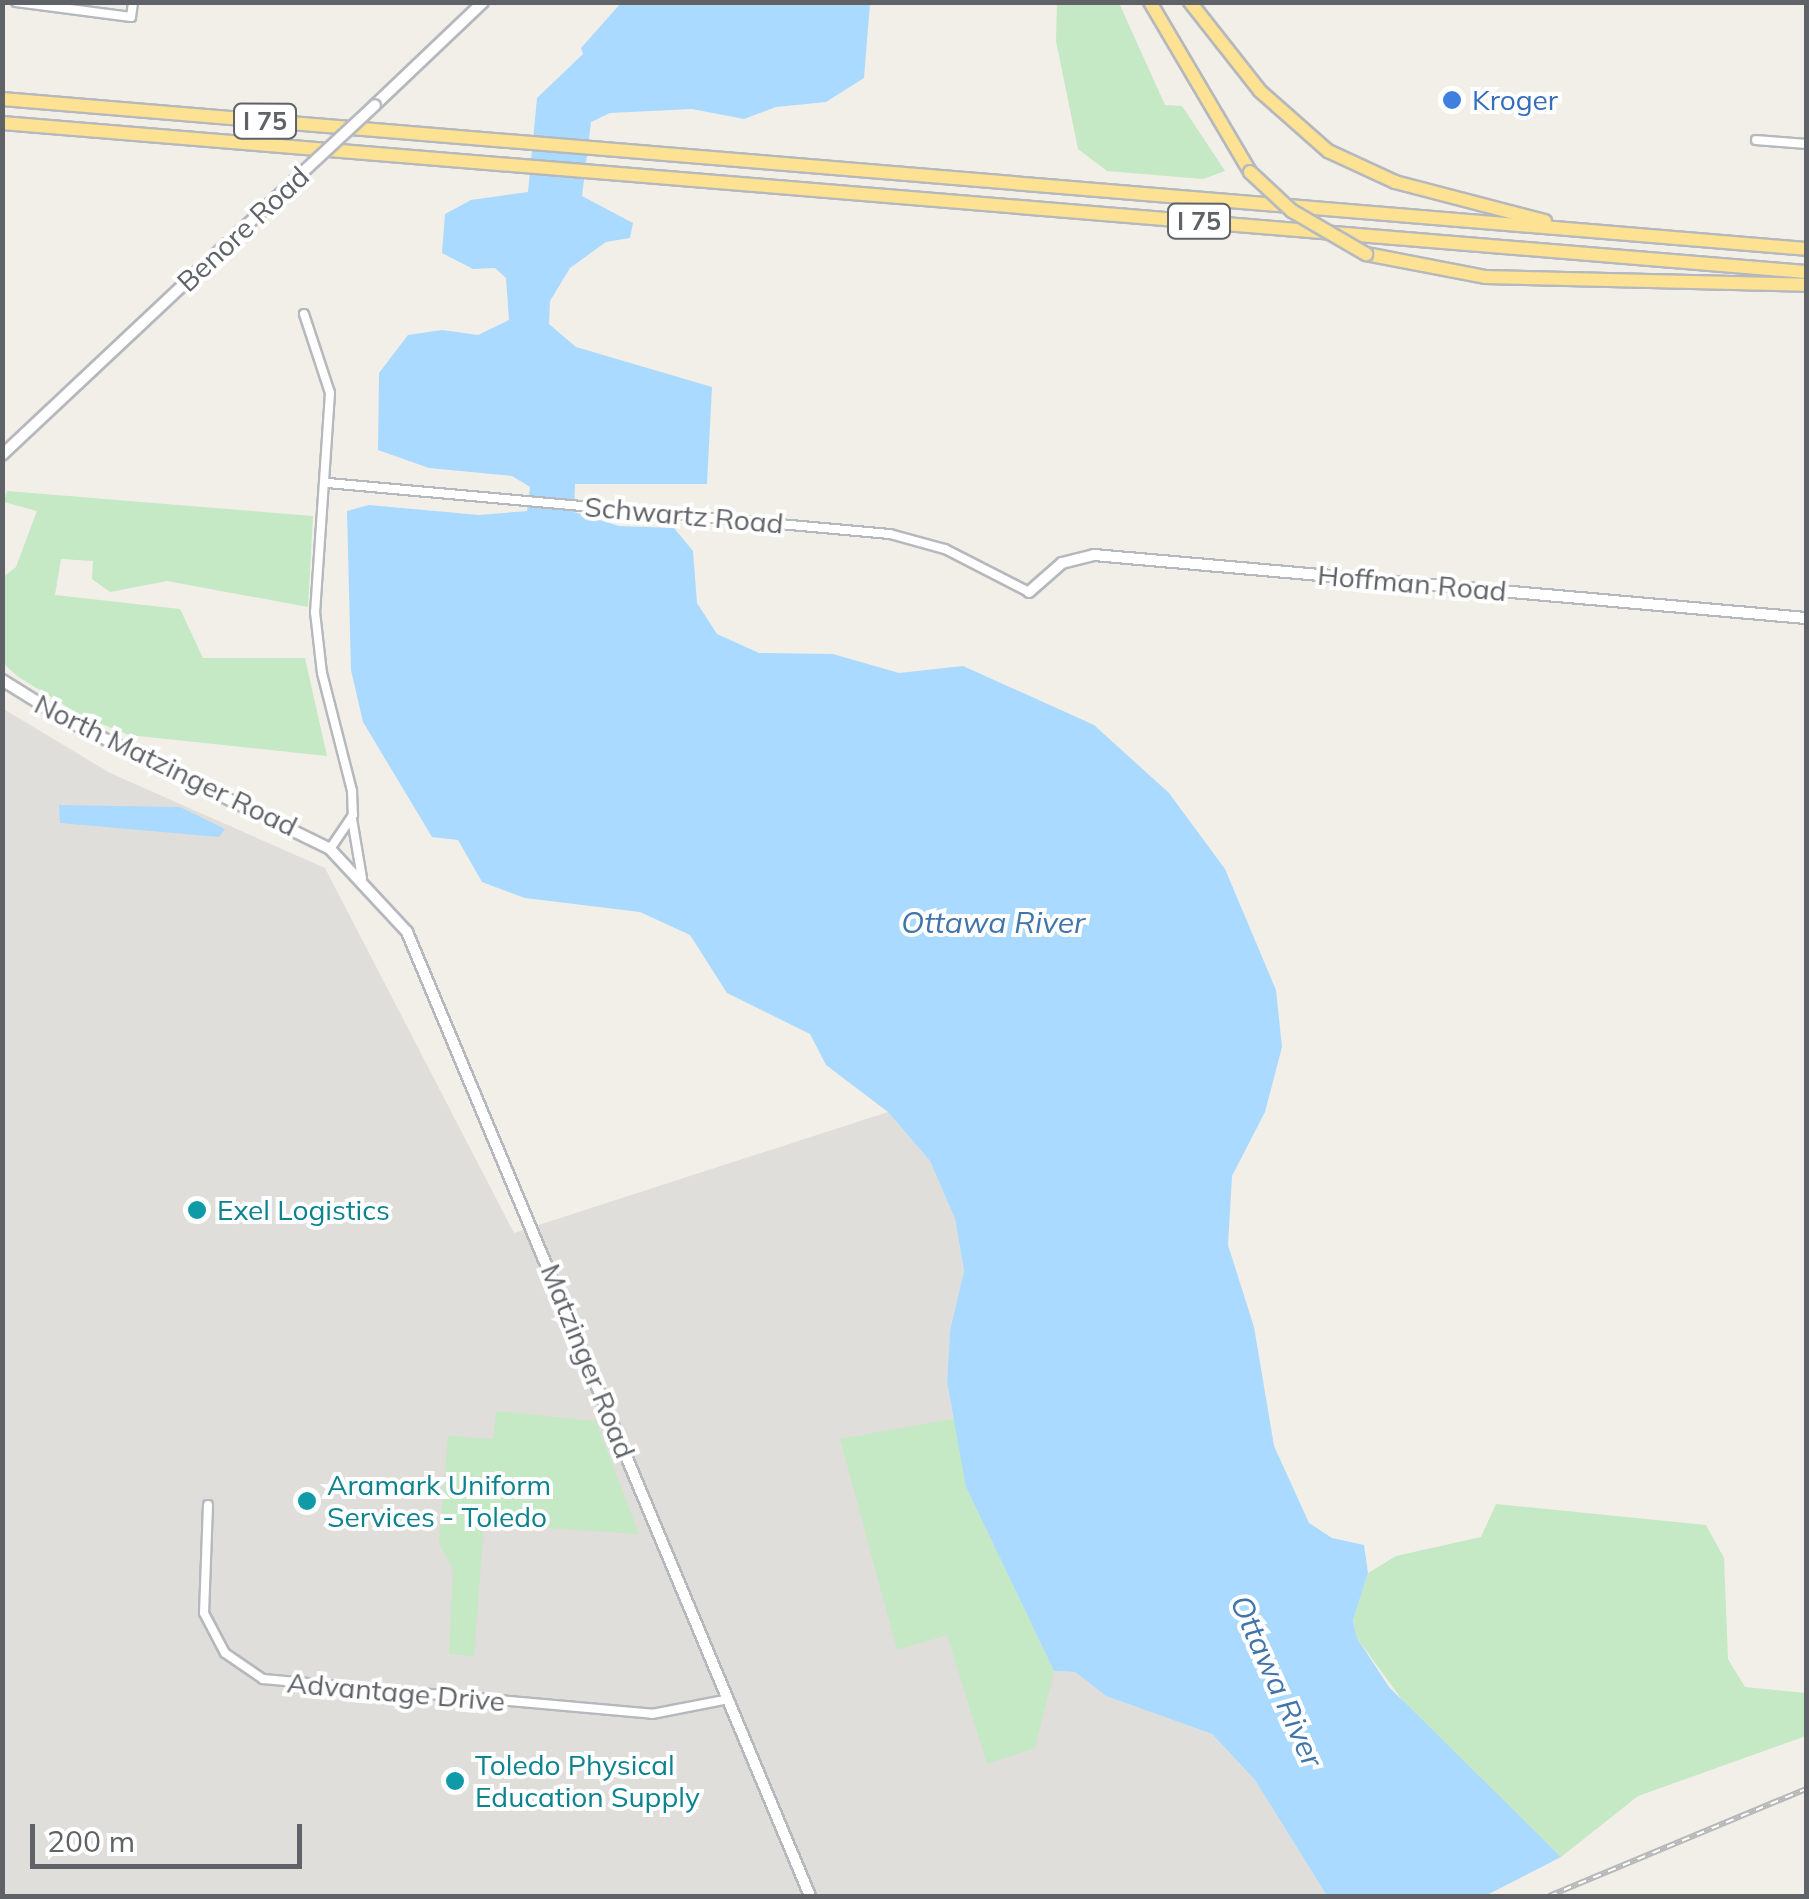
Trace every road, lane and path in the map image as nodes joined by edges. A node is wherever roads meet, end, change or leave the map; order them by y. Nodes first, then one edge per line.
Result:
1 (16, 2) edge
2 (132, 2) edge
3 (483, 2) edge
4 (1150, 2) edge
5 (1190, 2) edge
6 (2, 100) edge
7 (2, 123) edge
8 (1756, 140) dead end
9 (1806, 144) edge
10 (1576, 230) junction
11 (1806, 249) edge
12 (1806, 272) edge
13 (1806, 285) edge
14 (304, 314) dead end
15 (2, 455) edge
16 (328, 483) junction
17 (1028, 592) joint
18 (1806, 618) edge
19 (2, 680) edge
20 (352, 815) junction
21 (330, 848) junction
22 (362, 878) junction
23 (208, 1505) dead end
24 (728, 1699) junction
25 (810, 1896) edge

1 - 2 street
3 - 15 street, Benore Road, bridge
4 - 13 highway, bridge
5 - 10 highway
6 - 10 highway, I 75
7 - 12 highway, I 75
8 - 9 street
10 - 11 highway, I 75
14 - 16 street
16 - 17 street, Schwartz Road
16 - 20 street
17 - 18 street, Hoffman Road
19 - 21 street, North Matzinger Road
20 - 21 street
20 - 22 street
21 - 22 street, Matzinger Road
22 - 24 street, Matzinger Road
23 - 24 street, Advantage Drive
24 - 25 street, Matzinger Road

